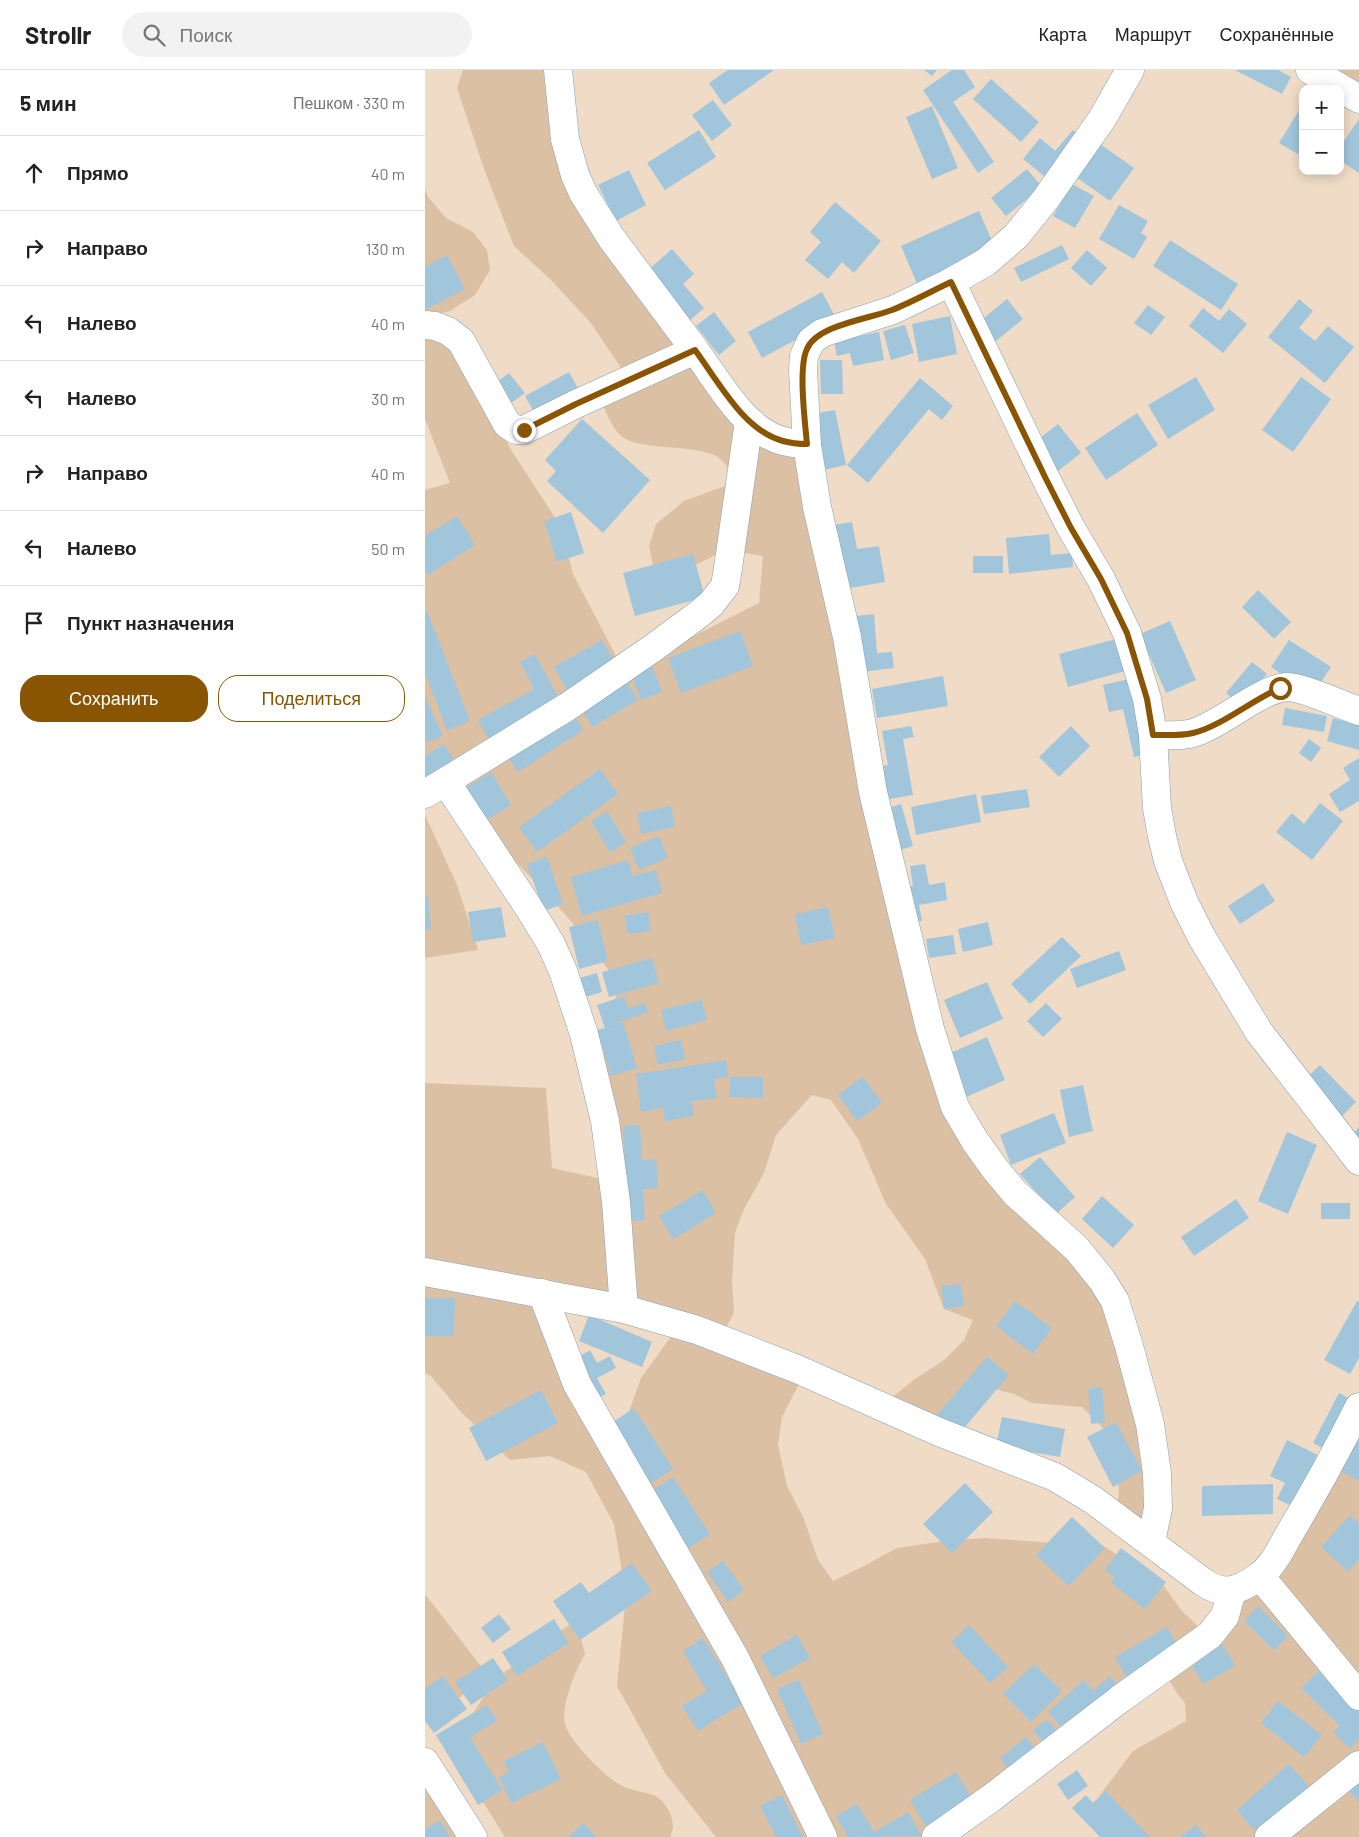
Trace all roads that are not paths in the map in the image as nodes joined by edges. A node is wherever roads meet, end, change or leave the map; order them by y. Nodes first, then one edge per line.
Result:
1 (558, 70) edge
2 (1131, 70) edge
3 (1310, 70) edge
4 (1359, 99) edge
5 (951, 282) junction
6 (425, 325) edge
7 (695, 350) junction
8 (749, 421) junction
9 (807, 444) junction
10 (1359, 711) edge
11 (1153, 735) junction
12 (435, 788) edge
13 (1359, 1161) edge
14 (425, 1272) edge
15 (542, 1293) junction
16 (624, 1309) junction
17 (1359, 1407) edge
18 (1151, 1542) junction
19 (1260, 1576) junction
20 (1232, 1590) junction
21 (1359, 1696) edge
22 (425, 1762) edge
23 (1359, 1764) edge
24 (473, 1837) edge
25 (823, 1837) edge
26 (936, 1837) edge
27 (1269, 1837) edge

1 - 7 lane
2 - 5 lane
3 - 4 lane
5 - 9 lane
5 - 11 lane
6 - 7 lane
7 - 8 lane
8 - 9 lane
8 - 12 lane
9 - 18 lane
10 - 11 lane
11 - 13 lane
12 - 16 lane
14 - 15 lane
15 - 16 lane
15 - 25 lane
16 - 18 lane
17 - 19 lane
18 - 20 lane
19 - 20 lane
19 - 21 lane
20 - 26 lane
22 - 24 lane
23 - 27 lane

